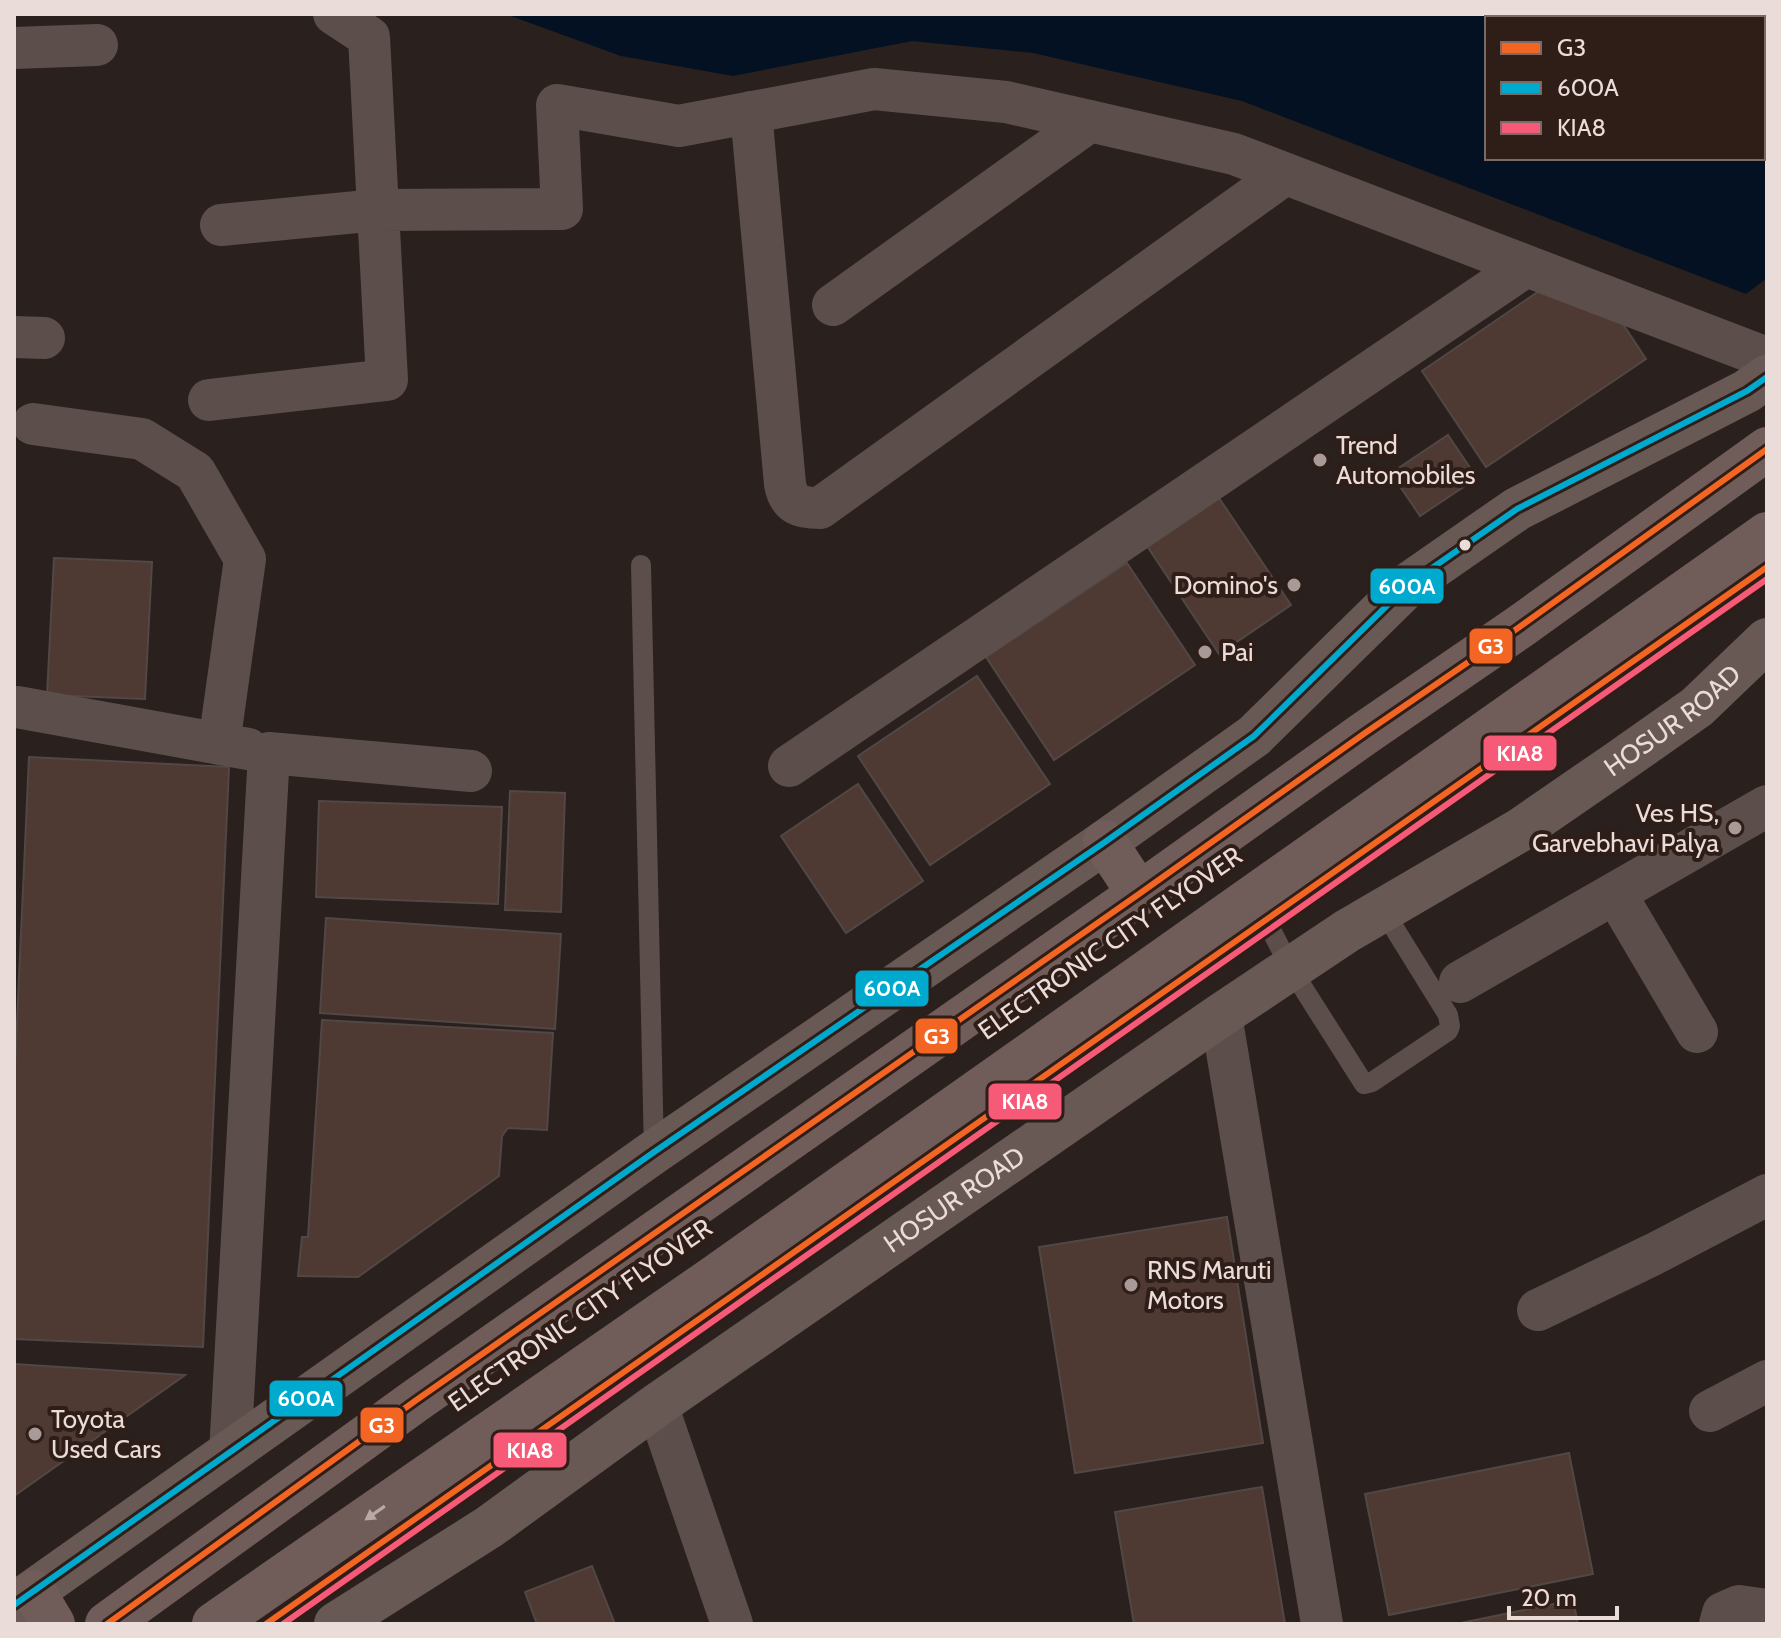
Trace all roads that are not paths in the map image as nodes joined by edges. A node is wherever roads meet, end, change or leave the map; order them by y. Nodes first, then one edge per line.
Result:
1 (334, 14) edge
2 (97, 45) dead end
3 (14, 48) edge
4 (751, 112) junction
5 (1090, 121) junction
6 (1285, 174) junction
7 (378, 210) junction
8 (221, 225) dead end
9 (1526, 266) junction
10 (833, 305) dead end
11 (1767, 358) edge
12 (1767, 377) edge
13 (209, 400) dead end
14 (33, 424) dead end
15 (1767, 449) edge
16 (1767, 482) edge
17 (1767, 534) edge
18 (641, 565) dead end
19 (1767, 567) edge
20 (1767, 640) edge
21 (17, 707) dead end
22 (219, 744) junction
23 (269, 753) junction
24 (789, 766) dead end
25 (471, 771) dead end
26 (1767, 806) edge
27 (1105, 842) junction
28 (1615, 893) junction
29 (1139, 894) junction
30 (1383, 910) junction
31 (1266, 920) junction
32 (1291, 969) junction
33 (1460, 982) dead end
34 (1221, 1015) junction
35 (1697, 1032) dead end
36 (654, 1152) junction
37 (1767, 1195) edge
38 (1538, 1310) dead end
39 (1767, 1381) edge
40 (657, 1405) junction
41 (1710, 1411) dead end
42 (230, 1453) junction
43 (34, 1607) edge
44 (1767, 1610) edge
45 (107, 1624) edge
46 (138, 1624) edge
47 (214, 1624) edge
48 (266, 1624) edge
49 (336, 1624) edge
50 (732, 1624) edge
51 (1322, 1624) edge
52 (1720, 1624) edge

1 - 7 street
2 - 3 street
4 - 5 street
4 - 6 street
4 - 7 street
5 - 6 street
5 - 10 street
6 - 9 street
7 - 8 street
7 - 13 street
9 - 11 street
9 - 24 street
12 - 27 street
14 - 22 street
15 - 29 highway
16 - 46 highway, ELECTRONIC CITY FLYOVER
17 -> 47 highway, ELECTRONIC CITY FLYOVER
18 - 36 lane
19 - 31 highway, HOSUR ROAD
20 - 30 street, HOSUR ROAD
21 - 22 street
22 - 23 street
23 - 25 street
23 - 42 street
26 - 28 street
27 - 29 highway
27 - 36 street
28 - 33 street
28 - 35 street
29 - 45 highway
30 - 32 street, HOSUR ROAD
30 - 32 lane
31 - 32 lane
31 - 48 highway, HOSUR ROAD
32 - 34 street, HOSUR ROAD
34 - 40 street, HOSUR ROAD
34 - 51 street
36 - 42 street
37 - 38 street
39 - 41 street
40 - 49 street, HOSUR ROAD
40 - 50 street
42 - 43 street
44 - 52 street

